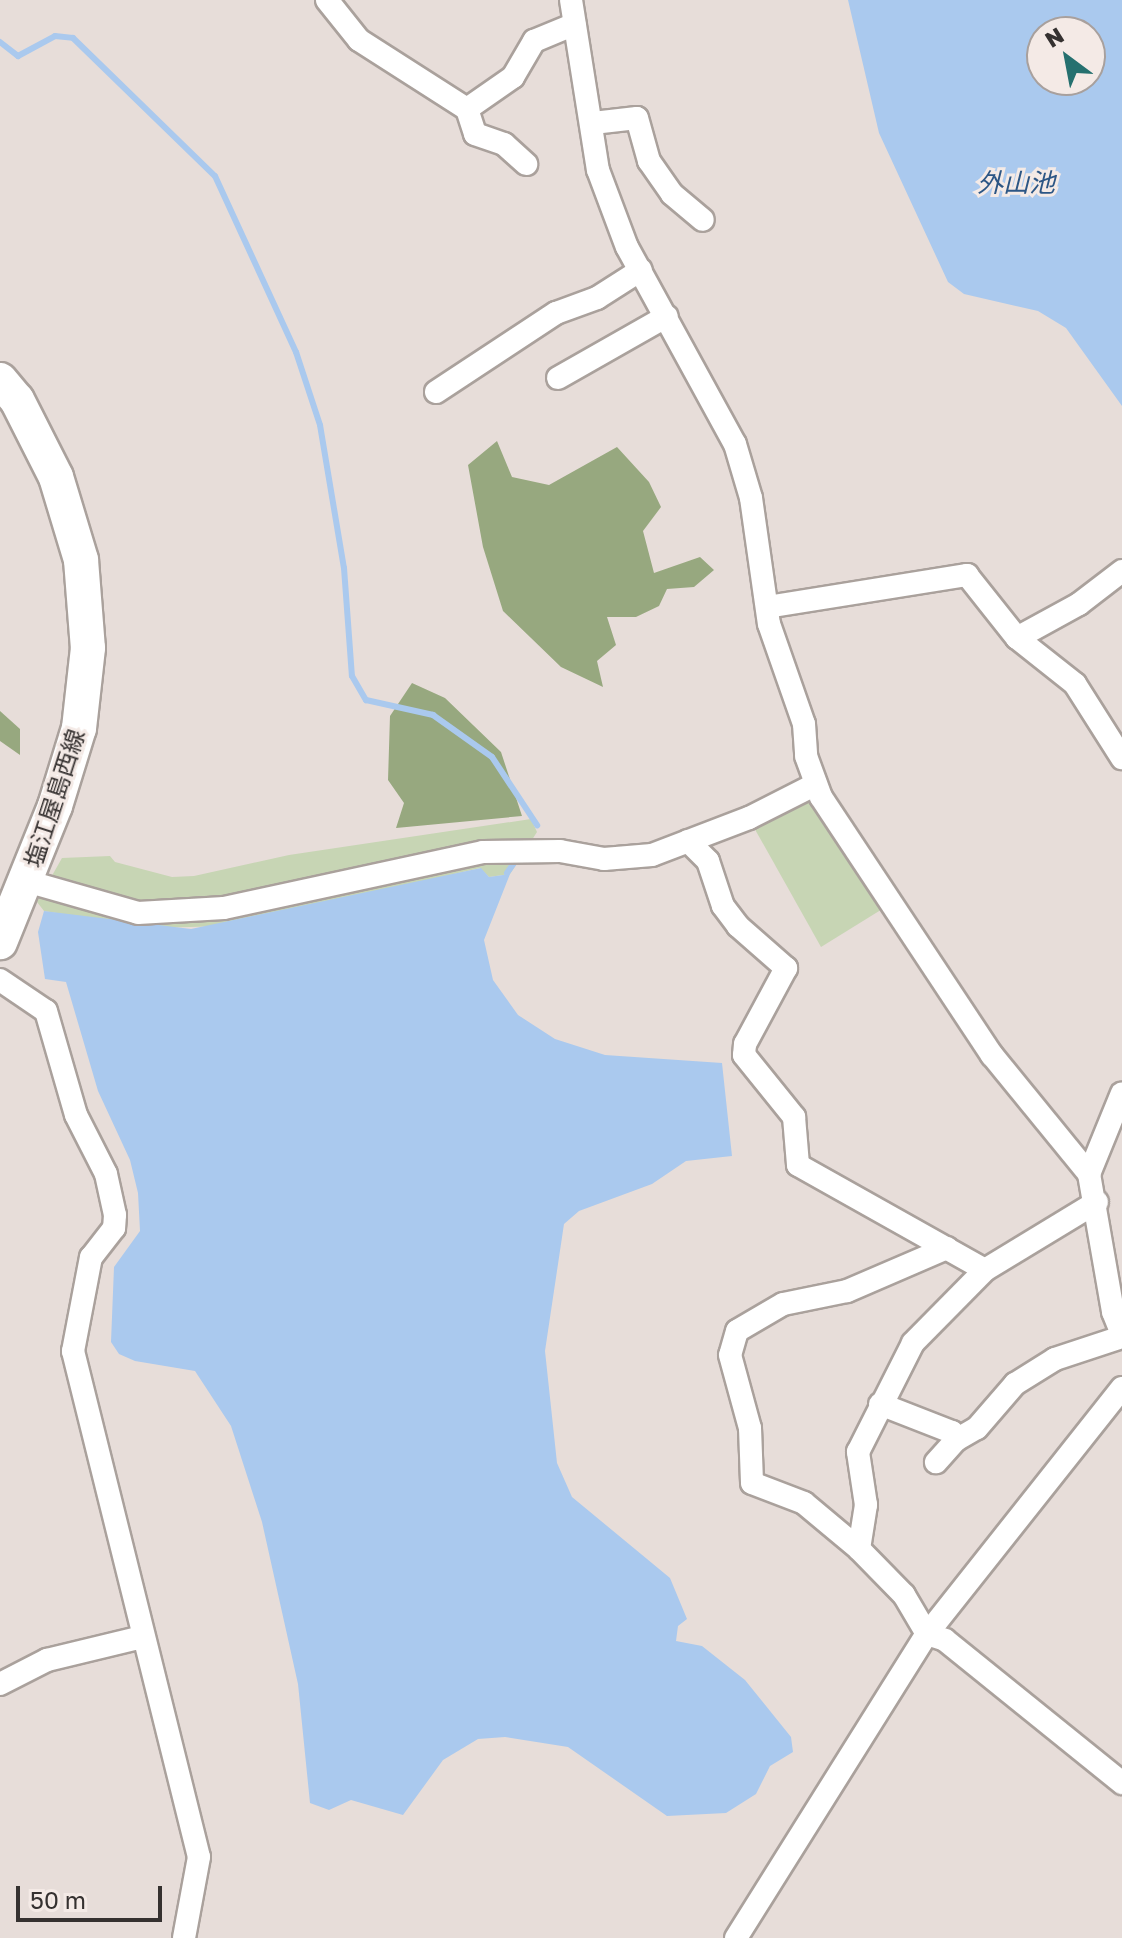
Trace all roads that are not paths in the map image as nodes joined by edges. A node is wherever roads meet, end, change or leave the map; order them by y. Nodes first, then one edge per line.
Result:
1 (327, 0) edge
2 (571, 0) edge
3 (575, 24) junction
4 (467, 109) junction
5 (593, 123) junction
6 (526, 164) dead end
7 (703, 220) dead end
8 (641, 270) junction
9 (667, 316) junction
10 (558, 378) dead end
11 (0, 380) edge
12 (436, 392) dead end
13 (1122, 571) edge
14 (767, 607) junction
15 (1017, 638) junction
16 (1122, 758) edge
17 (816, 784) junction
18 (688, 841) junction
19 (26, 881) junction
20 (0, 942) edge
21 (0, 980) edge
22 (1122, 1093) edge
23 (1089, 1174) junction
24 (1097, 1202) junction
25 (947, 1248) junction
26 (985, 1270) junction
27 (1122, 1335) edge
28 (1122, 1388) edge
29 (880, 1404) junction
30 (956, 1440) junction
31 (936, 1462) dead end
32 (859, 1549) junction
33 (927, 1634) junction
34 (142, 1637) junction
35 (0, 1684) edge
36 (1122, 1783) edge
37 (184, 1938) edge
38 (736, 1938) edge

1 - 4 street
2 - 3 street
3 - 4 street
3 - 5 street
4 - 6 street
5 - 7 street
5 - 8 street
8 - 9 street
8 - 12 street
9 - 10 street
9 - 14 street
11 - 19 main road, 塩江屋島西線
13 - 15 street
14 - 15 street
14 - 17 street
15 - 16 street
17 - 18 street
17 - 23 street
18 - 19 street
18 - 25 street
19 - 20 main road, 塩江屋島西線
21 - 34 street
22 - 23 street
23 - 24 street
24 - 26 street
24 - 27 street
25 - 26 street
25 - 32 street
26 - 29 street
27 - 30 street
28 - 33 street
29 - 30 street
29 - 32 street
30 - 31 street
32 - 33 street
33 - 36 street
33 - 38 street
34 - 35 street
34 - 37 street

